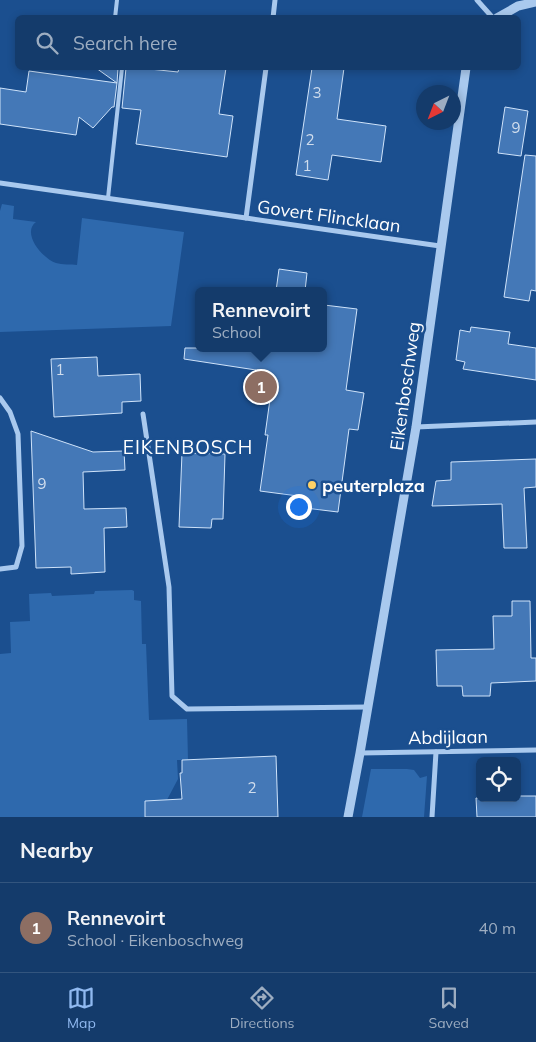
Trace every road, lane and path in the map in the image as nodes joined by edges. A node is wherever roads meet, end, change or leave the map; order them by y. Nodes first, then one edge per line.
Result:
1 (117, 0) edge
2 (276, 0) edge
3 (477, 0) edge
4 (536, 2) edge
5 (115, 15) edge
6 (274, 15) edge
7 (492, 15) edge
8 (501, 15) edge
9 (122, 70) edge
10 (266, 70) edge
11 (466, 70) edge
12 (0, 183) edge
13 (108, 198) junction
14 (246, 218) junction
15 (440, 246) junction
16 (0, 398) edge
17 (143, 414) dead end
18 (536, 422) edge
19 (416, 427) junction
20 (0, 569) edge
21 (368, 707) junction
22 (536, 750) edge
23 (436, 752) junction
24 (360, 753) junction
25 (348, 817) edge
26 (432, 817) edge

1 - 5 lane
2 - 6 street
3 - 7 street
4 - 8 street
9 - 13 lane
10 - 14 street, Govert Flincklaan
11 - 15 street, Eikenboschweg
12 - 13 street
13 - 14 street
14 - 15 street, Govert Flincklaan
15 - 19 street, Eikenboschweg
16 - 20 street
17 - 21 street
18 - 19 street
19 - 21 street, Eikenboschweg
21 - 24 street, Eikenboschweg
22 - 23 street, Abdijlaan
23 - 24 street, Abdijlaan
23 - 26 street
24 - 25 street, Eikenboschweg

